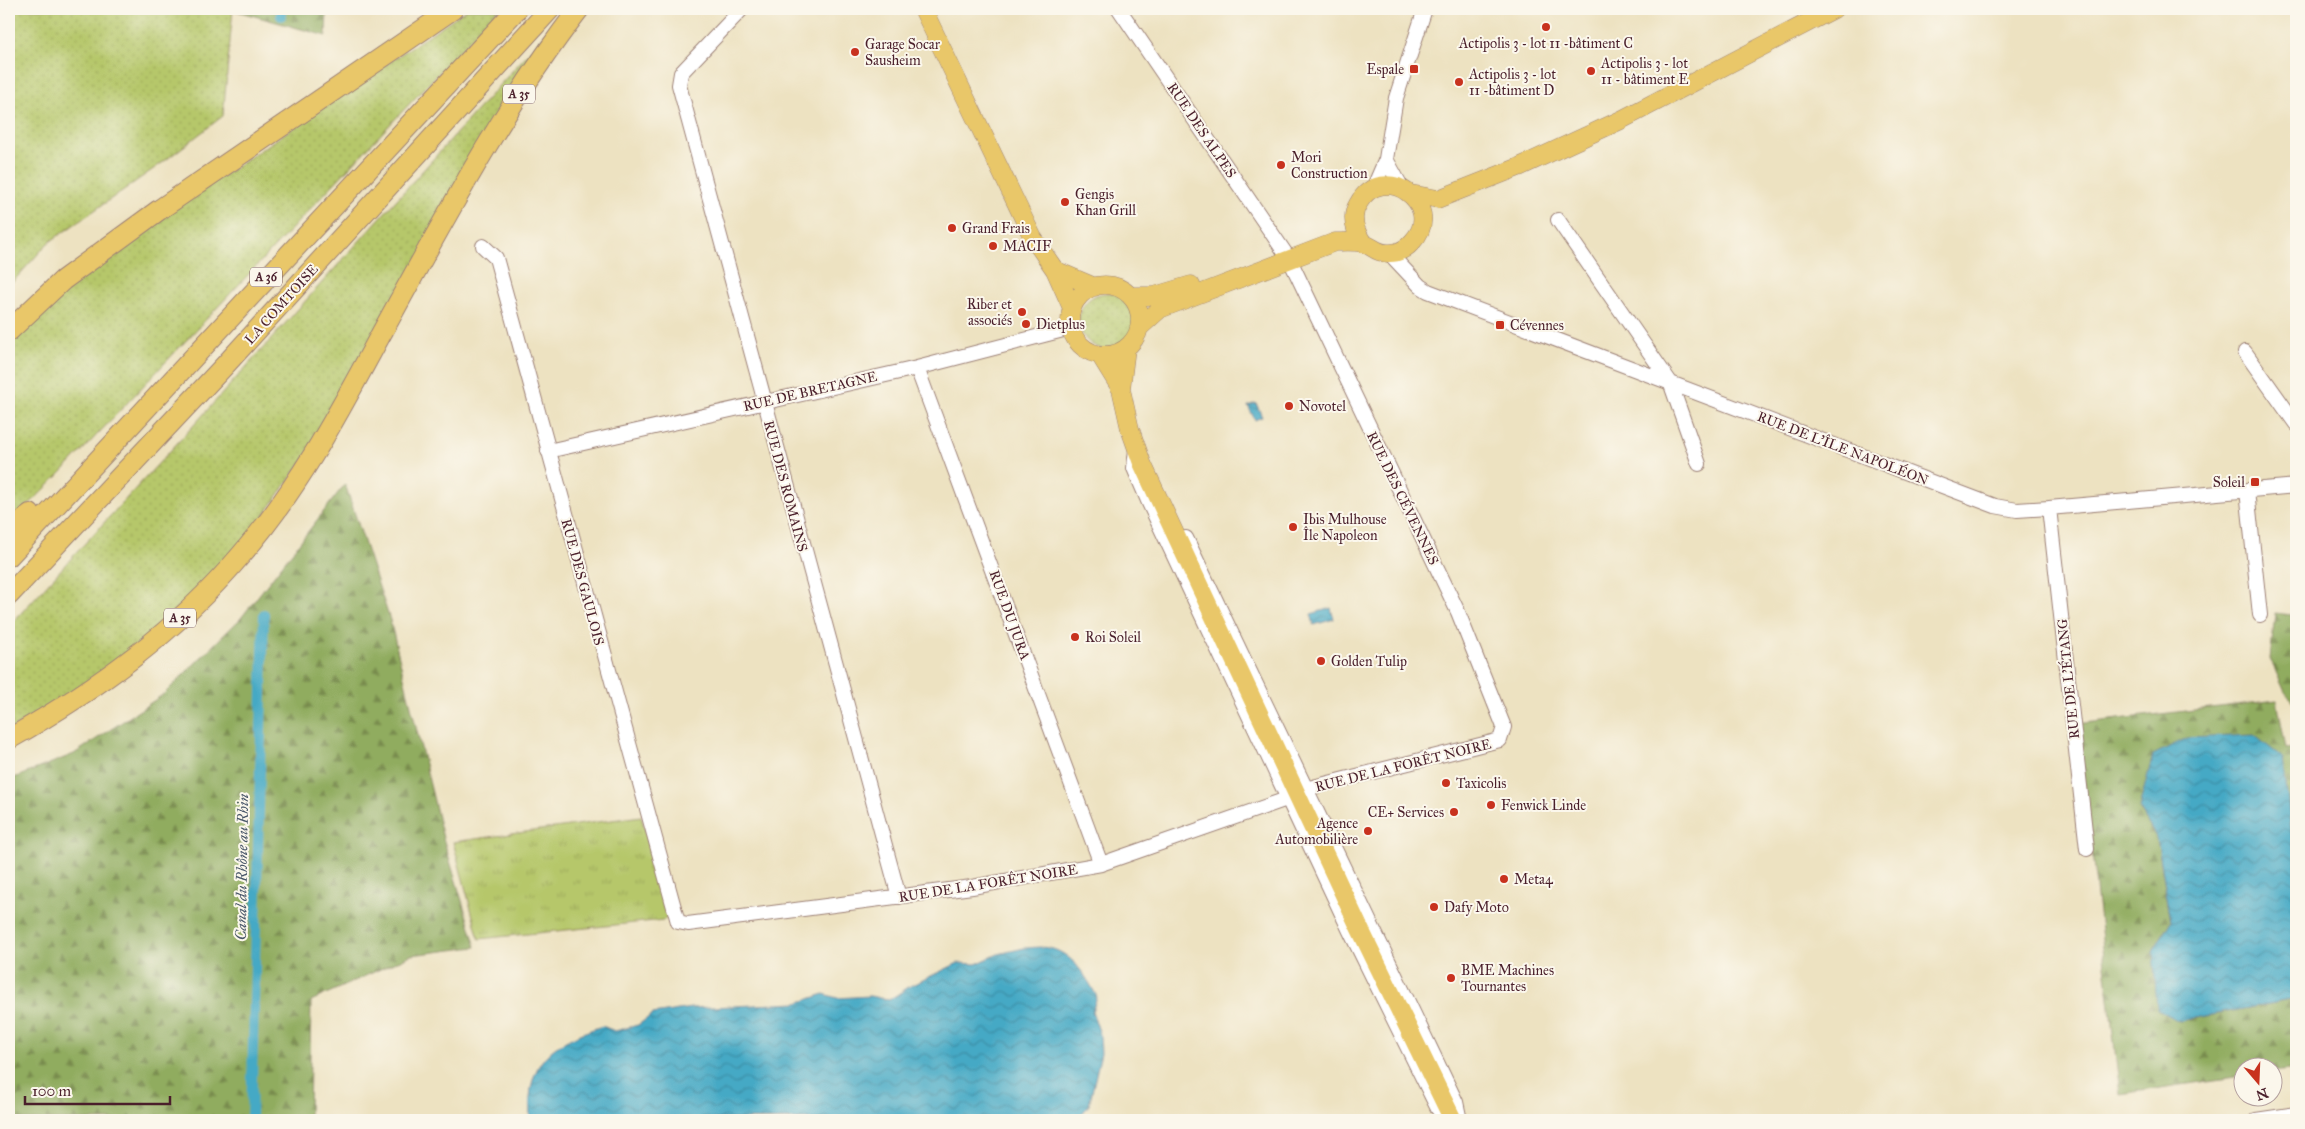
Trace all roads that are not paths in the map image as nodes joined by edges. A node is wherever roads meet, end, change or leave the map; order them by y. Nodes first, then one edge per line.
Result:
1 (453, 9) edge
2 (516, 9) edge
3 (550, 9) edge
4 (579, 9) edge
5 (742, 9) edge
6 (923, 9) edge
7 (1119, 9) edge
8 (1425, 9) edge
9 (1834, 9) edge
10 (1386, 159) junction
11 (1373, 189) junction
12 (1406, 191) junction
13 (1438, 199) junction
14 (1354, 216) junction
15 (1558, 220) dead end
16 (1422, 223) junction
17 (1363, 243) junction
18 (483, 246) dead end
19 (1408, 246) junction
20 (1389, 253) junction
21 (1286, 256) junction
22 (1055, 270) junction
23 (1413, 278) junction
24 (1095, 287) junction
25 (1131, 296) junction
26 (1072, 308) junction
27 (1140, 327) junction
28 (1071, 328) junction
29 (9, 331) edge
30 (1126, 348) junction
31 (2246, 352) dead end
32 (1100, 355) junction
33 (917, 368) junction
34 (1670, 382) junction
35 (1121, 389) junction
36 (763, 402) junction
37 (2296, 424) edge
38 (1136, 448) junction
39 (548, 451) junction
40 (1699, 464) dead end
41 (78, 479) junction
42 (2296, 486) edge
43 (2247, 490) junction
44 (1163, 508) junction
45 (2049, 508) junction
46 (74, 526) junction
47 (9, 535) edge
48 (9, 556) edge
49 (9, 596) edge
50 (9, 610) edge
51 (2260, 616) dead end
52 (9, 739) edge
53 (1500, 740) joint
54 (1305, 789) junction
55 (1288, 799) junction
56 (2087, 849) dead end
57 (1101, 864) junction
58 (899, 897) junction
59 (678, 922) joint
60 (2296, 1114) edge
61 (1448, 1120) edge
62 (1453, 1120) edge
63 (1457, 1120) edge
64 (2256, 1120) edge

1 - 29 highway
2 - 41 highway, LA COMTOISE / A 36
3 - 46 highway, LA COMTOISE / A 36
4 - 52 highway, A 35
5 - 36 street, RUE DES ROMAINS
6 - 22 main road
7 - 21 street, RUE DES ALPES
8 - 10 street
9 - 13 main road
10 - 11 street
10 - 12 street
11 - 12 main road
11 - 14 main road
12 - 13 main road
12 - 16 main road
13 - 16 main road
14 - 17 main road
14 - 21 main road
15 - 34 street
16 - 19 main road
17 - 20 main road
17 - 21 main road
18 - 39 street, RUE DES GAULOIS
19 - 20 main road
19 - 23 street
20 - 23 street, RUE DE L'ÎLE NAPOLÉON
21 - 25 main road
21 - 27 main road
21 - 53 street, RUE DES CÉVENNES
22 - 24 main road
22 - 26 main road
23 - 34 street, RUE DE L'ÎLE NAPOLÉON
24 - 25 main road
24 - 26 main road
25 - 27 main road
26 - 28 main road
27 - 30 main road
28 - 32 main road
28 - 33 street, RUE DE BRETAGNE
30 - 32 main road
30 - 35 main road
31 - 37 street
32 - 35 main road
33 - 36 street, RUE DE BRETAGNE
33 - 57 street, RUE DU JURA
34 - 40 street
34 - 45 street, RUE DE L'ÎLE NAPOLÉON
35 - 38 main road
36 - 39 street, RUE DE BRETAGNE
36 - 58 street, RUE DES ROMAINS
38 - 44 main road
38 - 55 street
39 - 59 street, RUE DES GAULOIS
41 - 47 highway
41 - 48 highway, LA COMTOISE / A 36
42 - 43 street, RUE DE L'ÎLE NAPOLÉON
43 - 45 street, RUE DE L'ÎLE NAPOLÉON
43 - 51 street
44 - 54 street
44 - 62 main road
45 - 56 street, RUE DE L'ÉTANG
46 - 49 highway, LA COMTOISE / A 36
46 - 50 highway
53 - 54 street, RUE DE LA FORÊT NOIRE
54 - 63 street
55 - 57 street, RUE DE LA FORÊT NOIRE
55 - 61 street
57 - 58 street, RUE DE LA FORÊT NOIRE
58 - 59 street, RUE DE LA FORÊT NOIRE
60 - 64 street

